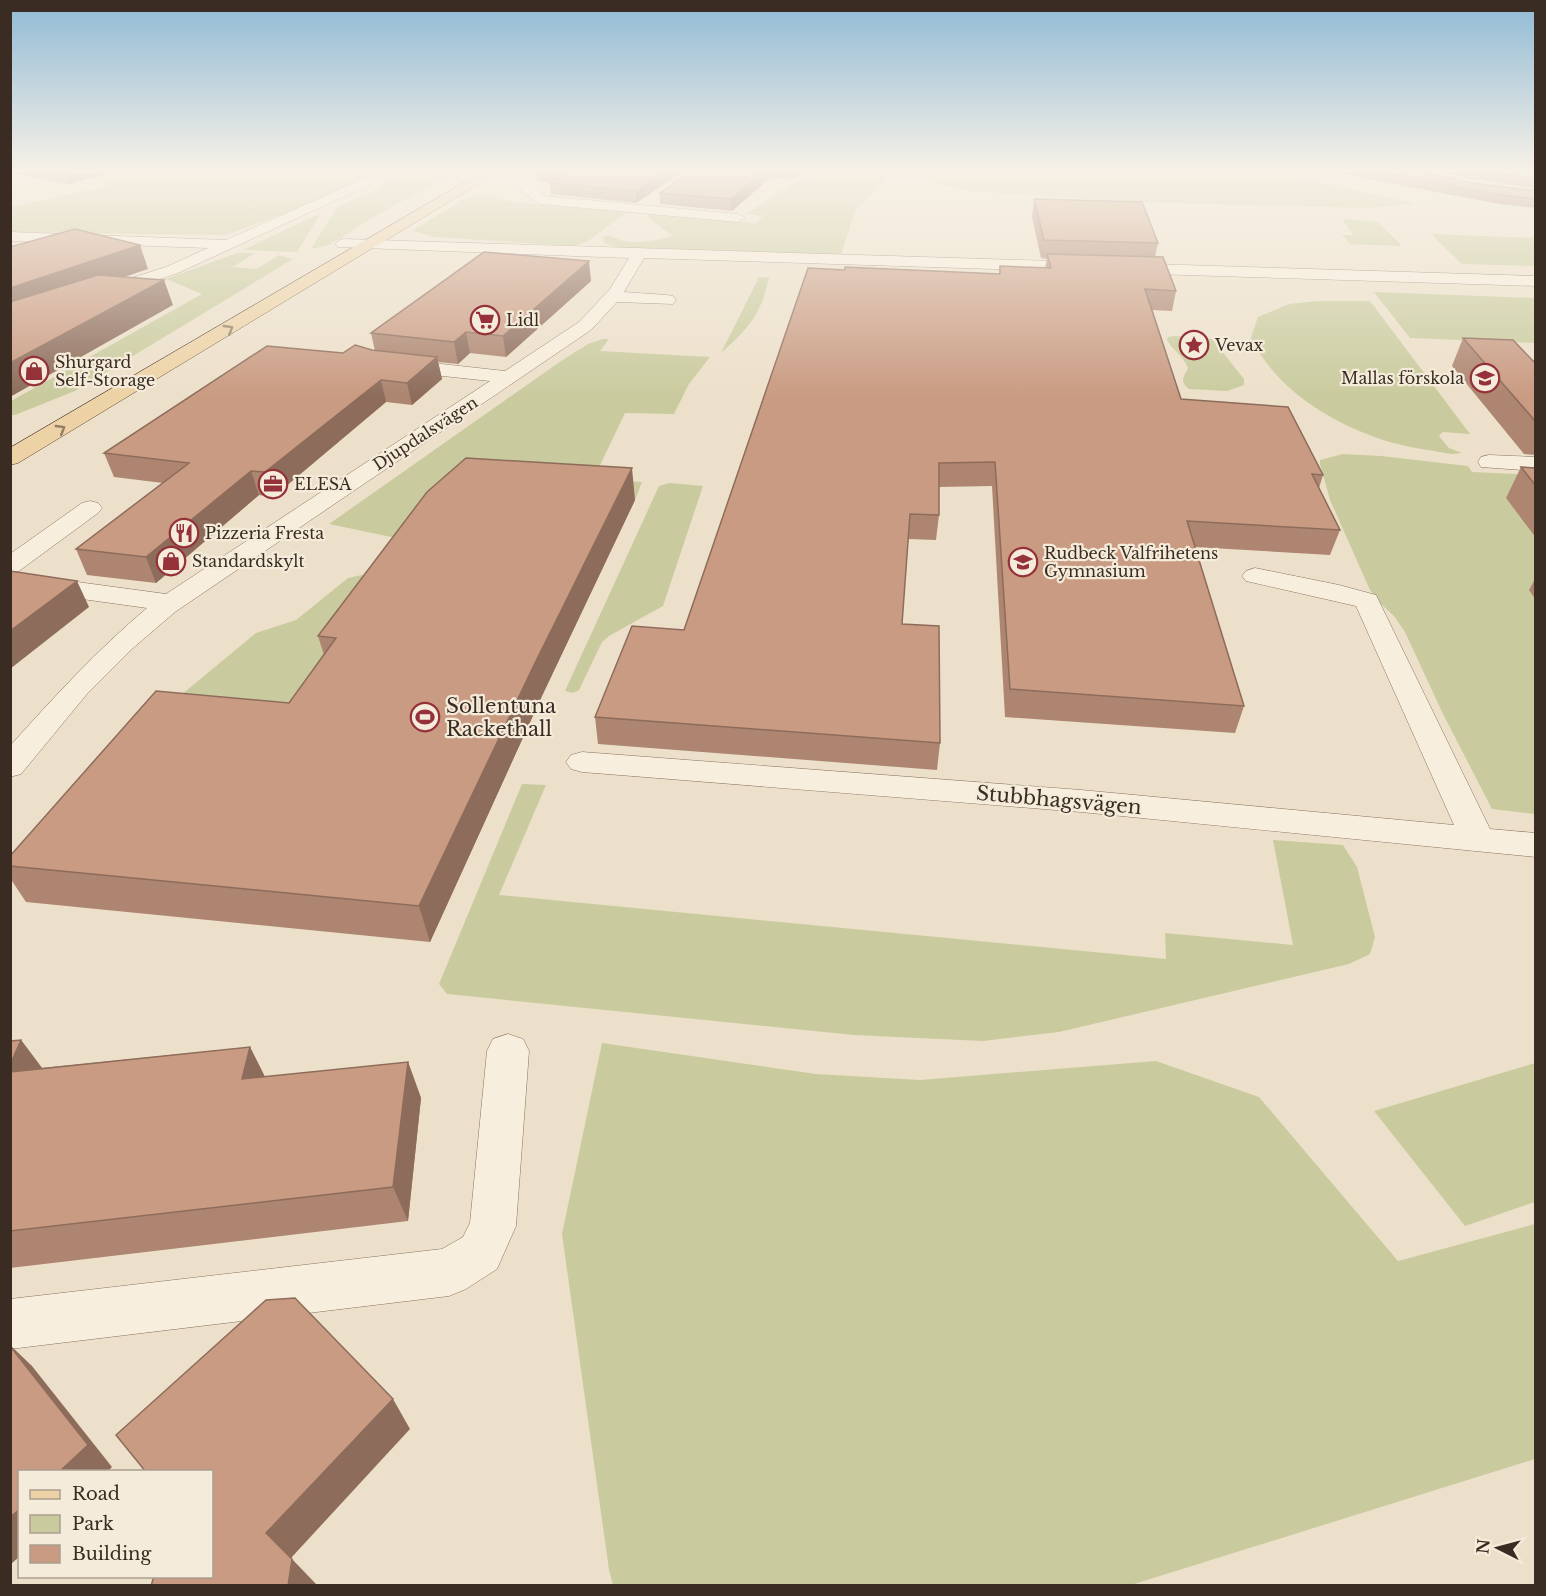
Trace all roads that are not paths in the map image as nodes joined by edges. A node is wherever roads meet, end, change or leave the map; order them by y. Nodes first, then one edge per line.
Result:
1 (226, 246) edge
2 (349, 246) edge
3 (350, 246) edge
4 (464, 246) edge
5 (639, 253) junction
6 (1157, 270) junction
7 (1238, 272) junction
8 (1536, 281) edge
9 (1181, 287) dead end
10 (1229, 288) dead end
11 (615, 297) junction
12 (86, 299) edge
13 (667, 300) dead end
14 (377, 364) edge
15 (511, 377) junction
16 (10, 441) edge
17 (10, 458) edge
18 (1489, 462) dead end
19 (1536, 464) edge
20 (90, 508) dead end
21 (10, 566) edge
22 (1255, 576) dead end
23 (10, 581) edge
24 (171, 603) junction
25 (582, 762) dead end
26 (10, 767) edge
27 (1478, 840) junction
28 (1536, 845) edge
29 (508, 1051) dead end
30 (10, 1324) edge

1 - 12 street
2 - 16 main road
17 -> 3 main road
4 - 5 street
5 - 6 street
5 - 11 street, Djupdalsvägen
6 - 7 street
6 - 9 street
7 - 8 street
7 - 10 street
11 - 13 street
11 - 15 street, Djupdalsvägen
14 - 15 street
15 - 24 street, Djupdalsvägen
18 - 19 street
20 - 21 street
22 - 27 street
23 - 24 street
24 - 26 street, Djupdalsvägen
25 - 27 street, Stubbhagsvägen
27 - 28 street, Stubbhagsvägen
29 - 30 street

